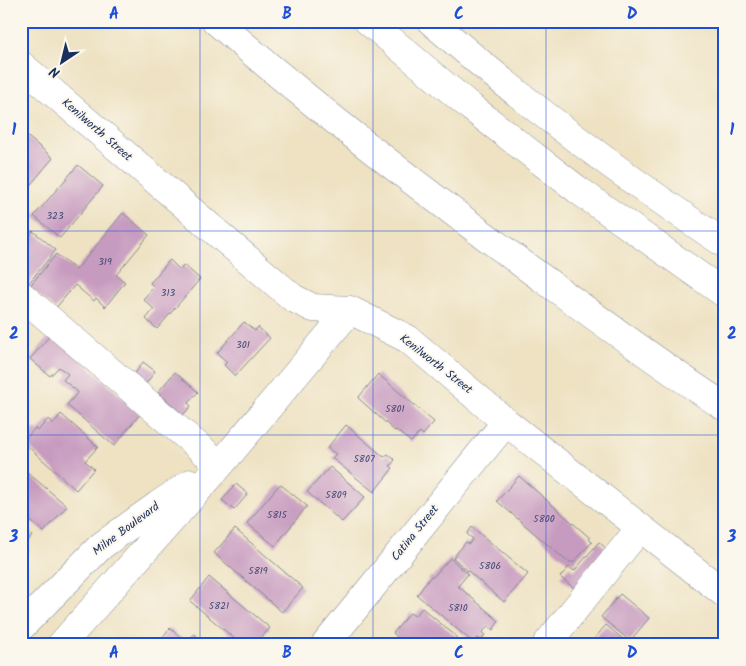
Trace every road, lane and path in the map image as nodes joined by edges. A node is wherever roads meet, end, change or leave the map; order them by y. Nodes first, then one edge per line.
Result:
1 (204, 21) edge
2 (216, 21) edge
3 (368, 21) edge
4 (431, 21) edge
5 (263, 63) junction
6 (21, 65) edge
7 (725, 244) edge
8 (21, 294) edge
9 (725, 294) edge
10 (350, 310) junction
11 (725, 407) edge
12 (506, 422) junction
13 (220, 465) junction
14 (640, 528) junction
15 (725, 594) edge
16 (21, 627) edge
17 (61, 645) edge
18 (325, 645) edge
19 (546, 645) edge

1 - 5 main road
2 - 5 main road
3 - 9 main road
4 - 7 main road
5 - 11 main road
6 - 10 main road, Kenilworth Street
8 - 13 main road
10 - 12 main road, Kenilworth Street
10 - 13 main road, Milne Boulevard
12 - 14 main road, Kenilworth Street
12 - 18 main road, Catina Street
13 - 16 main road, Milne Boulevard
13 - 17 main road, Milne Boulevard
14 - 15 main road, Kenilworth Street
14 - 19 main road

